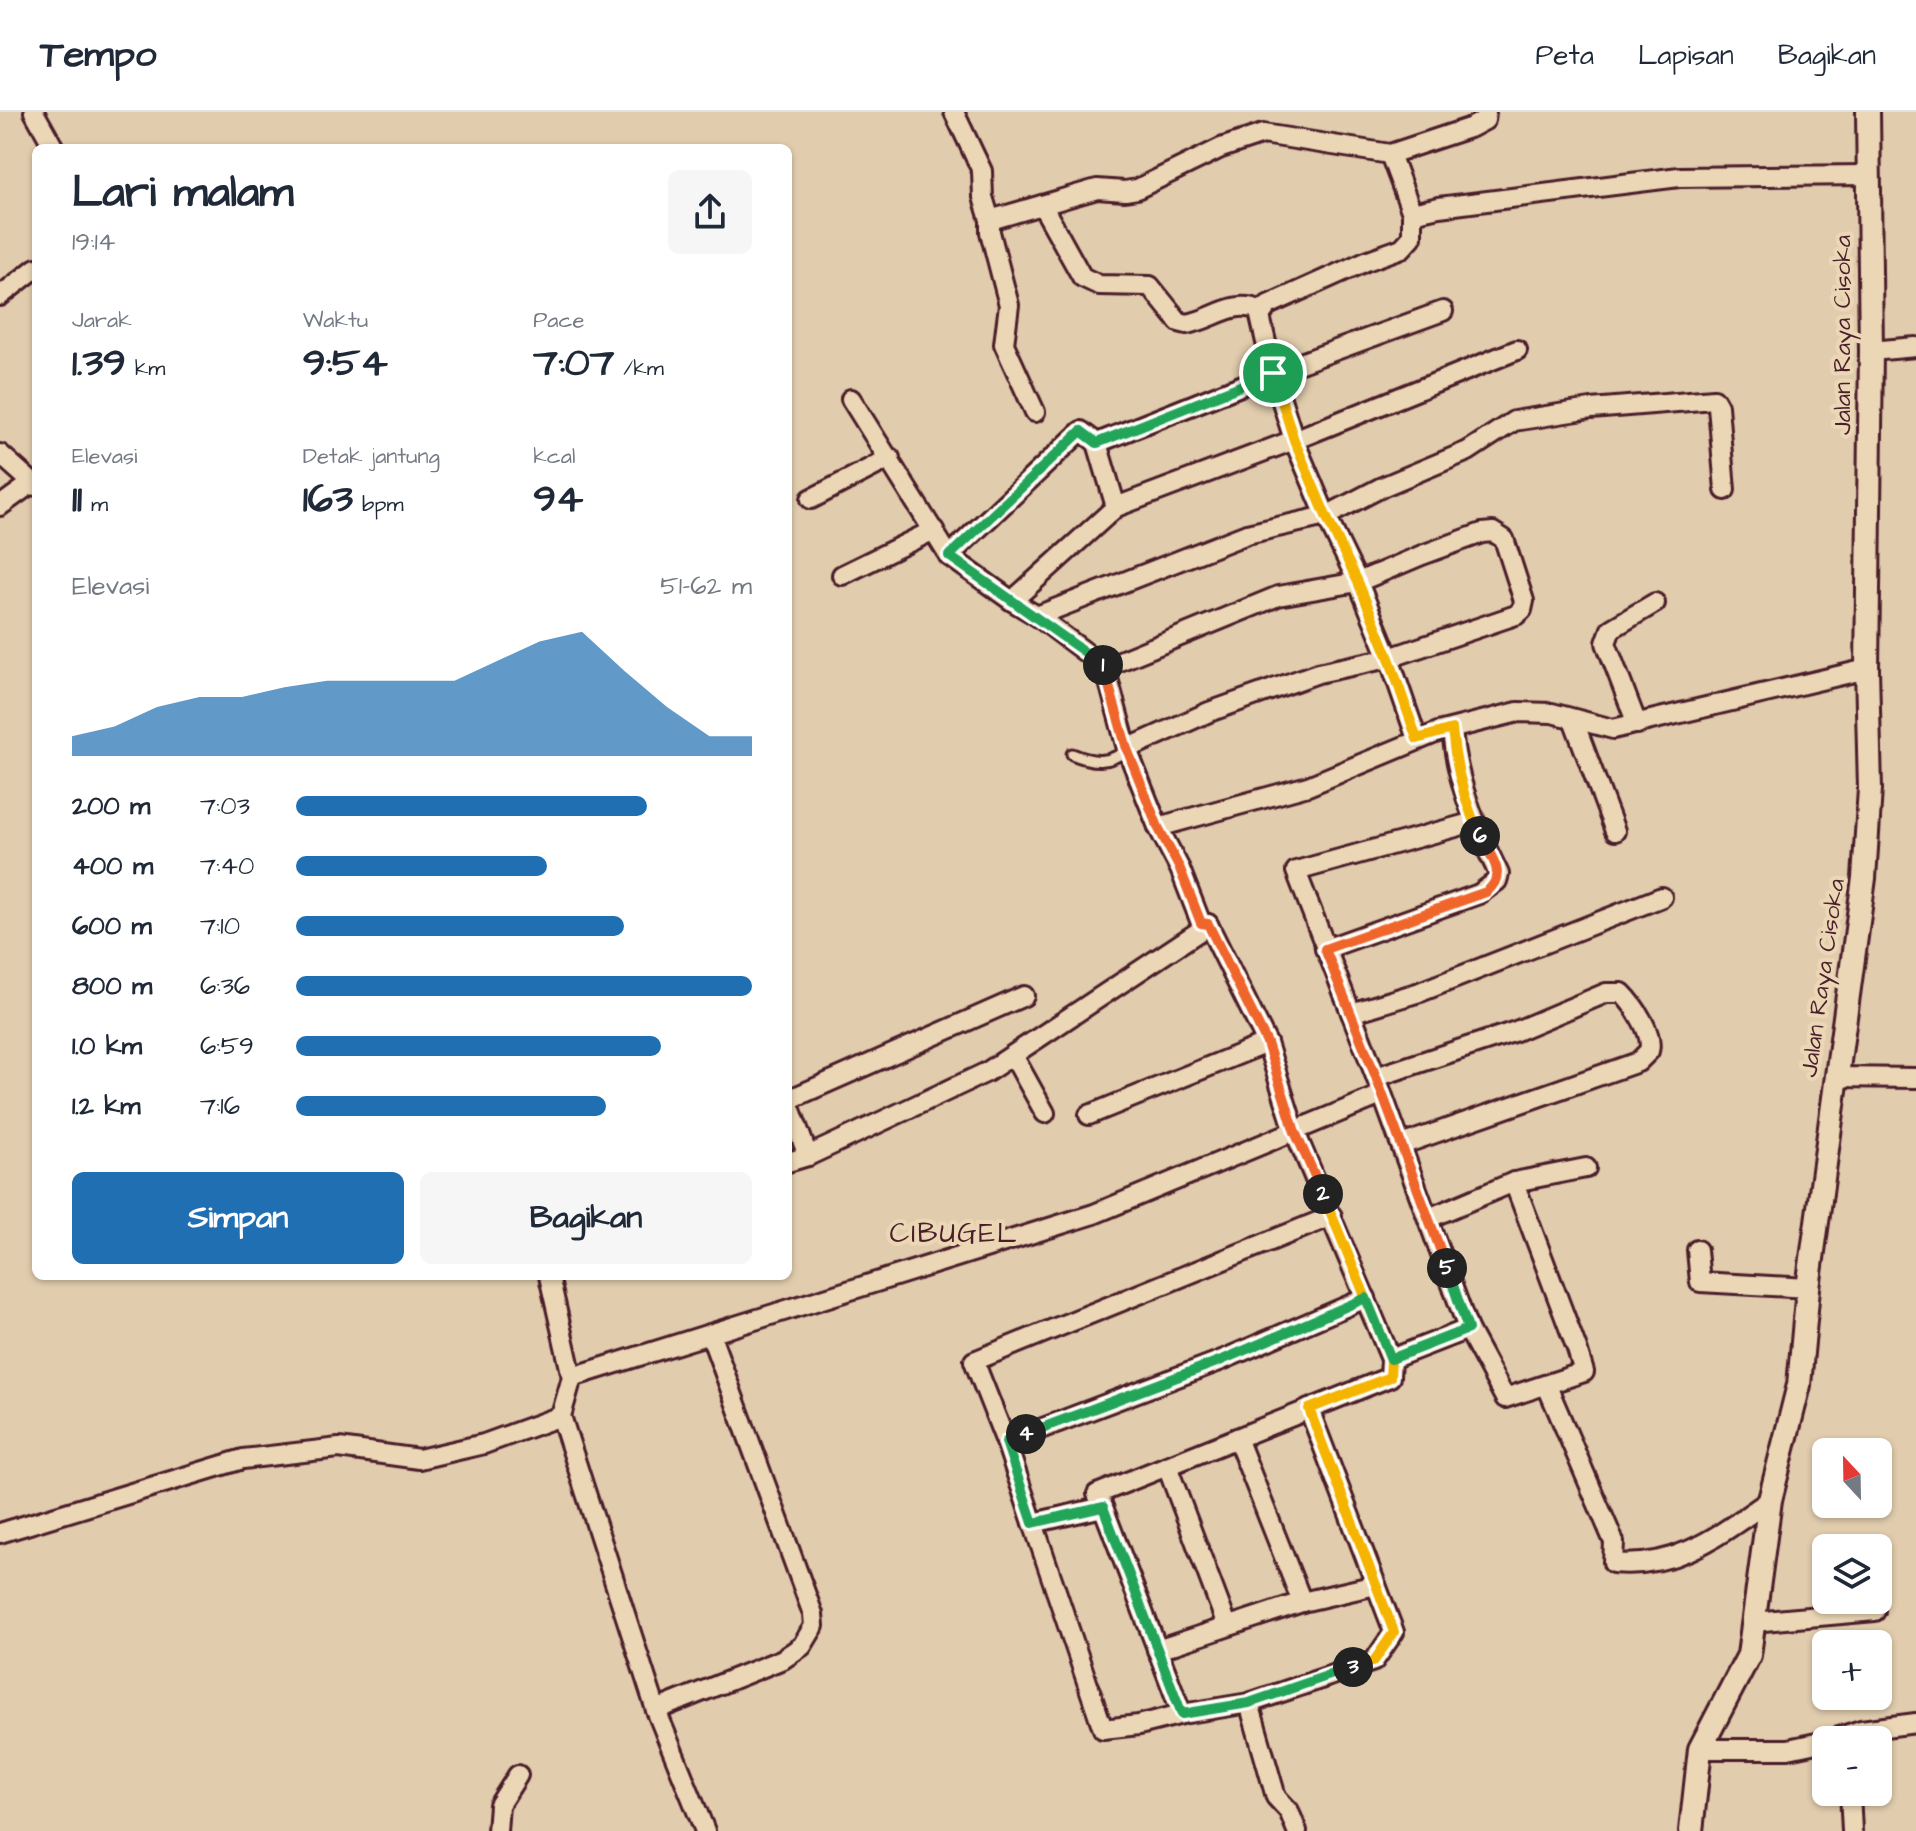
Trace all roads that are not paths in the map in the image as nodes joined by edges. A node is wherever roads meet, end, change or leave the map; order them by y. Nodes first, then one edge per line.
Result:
1 (34, 112) edge
2 (954, 112) edge
3 (1486, 112) edge
4 (1868, 112) edge
5 (52, 144) edge
6 (1390, 154) junction
7 (1867, 175) junction
8 (1042, 205) junction
9 (1412, 213) junction
10 (990, 220) junction
11 (32, 271) edge
12 (0, 296) edge
13 (1262, 311) junction
14 (1443, 311) dead end
15 (1916, 347) edge
16 (1517, 350) dead end
17 (1871, 351) junction
18 (1273, 373) junction
19 (851, 399) dead end
20 (1035, 412) dead end
21 (1294, 440) junction
22 (1097, 443) junction
23 (0, 454) edge
24 (890, 458) junction
25 (32, 483) edge
26 (32, 486) edge
27 (1725, 490) dead end
28 (811, 499) dead end
29 (0, 506) edge
30 (1116, 507) junction
31 (1326, 516) junction
32 (934, 530) junction
33 (949, 556) junction
34 (842, 575) dead end
35 (1358, 582) junction
36 (1012, 601) junction
37 (1655, 603) dead end
38 (1037, 616) junction
39 (1389, 658) junction
40 (1105, 667) junction
41 (1867, 669) junction
42 (1573, 719) junction
43 (1637, 724) junction
44 (1452, 729) junction
45 (1417, 739) junction
46 (1127, 749) junction
47 (1072, 754) dead end
48 (1474, 822) junction
49 (1158, 827) junction
50 (1615, 831) dead end
51 (1662, 897) dead end
52 (1208, 924) junction
53 (1325, 949) junction
54 (1024, 996) dead end
55 (1351, 1013) junction
56 (1267, 1043) junction
57 (1014, 1057) junction
58 (1836, 1077) junction
59 (1916, 1078) edge
60 (1379, 1086) junction
61 (792, 1099) edge
62 (792, 1112) edge
63 (1045, 1113) dead end
64 (1089, 1115) dead end
65 (1295, 1132) junction
66 (1401, 1145) junction
67 (808, 1156) junction
68 (792, 1161) edge
69 (1586, 1168) dead end
70 (1514, 1182) junction
71 (1332, 1216) junction
72 (1429, 1218) junction
73 (1697, 1250) dead end
74 (550, 1280) edge
75 (1808, 1288) junction
76 (1366, 1298) junction
77 (1468, 1329) junction
78 (711, 1336) junction
79 (1391, 1359) junction
80 (572, 1377) junction
81 (1547, 1386) junction
82 (1309, 1409) junction
83 (561, 1416) junction
84 (1237, 1438) junction
85 (1006, 1442) junction
86 (1167, 1466) junction
87 (1770, 1500) junction
88 (1103, 1507) junction
89 (1033, 1523) junction
90 (0, 1533) edge
91 (1376, 1585) junction
92 (1302, 1602) junction
93 (1842, 1614) edge
94 (1753, 1622) junction
95 (1227, 1625) junction
96 (1157, 1650) junction
97 (1249, 1703) junction
98 (656, 1710) junction
99 (1182, 1714) junction
100 (1916, 1723) edge
101 (1892, 1728) edge
102 (1812, 1744) edge
103 (1700, 1749) junction
104 (518, 1775) dead end
105 (1851, 1806) edge
106 (497, 1831) edge
107 (705, 1831) edge
108 (1297, 1831) edge
109 (1691, 1831) edge
110 (1852, 1831) edge

1 - 5 street
2 - 10 street
3 - 6 street
4 - 7 street, Jalan Raya Cisoka
6 - 8 street
6 - 9 street
7 - 9 street
7 - 17 street, Jalan Raya Cisoka
8 - 10 street
8 - 13 street
9 - 13 street
10 - 20 street
11 - 12 street
13 - 18 street
14 - 18 street
15 - 17 street
16 - 21 street
17 - 41 street, Jalan Raya Cisoka
18 - 21 street
18 - 22 street
19 - 24 street
21 - 30 street
21 - 31 street
22 - 30 street
22 - 33 street
23 - 25 street
24 - 28 street
24 - 32 street
26 - 29 street
27 - 31 street
30 - 36 street
31 - 35 street
31 - 38 street
32 - 33 street
32 - 34 street
33 - 36 street
35 - 39 street
35 - 39 street
35 - 40 street
36 - 38 street
37 - 43 street
38 - 40 street
39 - 45 street
39 - 46 street
40 - 46 street
41 - 43 street
41 - 58 street, Jalan Raya Cisoka
42 - 43 street
42 - 44 street
42 - 50 street
44 - 45 street
44 - 48 street
45 - 49 street
46 - 47 lane
46 - 49 street
48 - 53 street
48 - 53 street
49 - 52 street
51 - 55 street
52 - 56 street
52 - 57 street
53 - 55 street
54 - 61 street
55 - 60 street
56 - 64 street
56 - 65 street
57 - 63 street
57 - 67 street
58 - 59 street
58 - 75 street, Jalan Raya Cisoka
60 - 65 street
60 - 66 street
60 - 66 street
62 - 67 street
65 - 71 street
65 - 78 street
66 - 72 street
67 - 68 street
69 - 70 street
70 - 72 street
70 - 81 street
71 - 76 street
71 - 85 street
72 - 77 street
73 - 75 street
74 - 80 street
75 - 87 street, Jalan Raya Cisoka
76 - 79 street
76 - 85 street
77 - 79 street
77 - 81 street
78 - 80 street
78 - 98 street
79 - 82 street
80 - 83 street
81 - 87 street
82 - 84 street
82 - 91 street
83 - 90 street
83 - 98 street
84 - 86 street
84 - 92 street
85 - 89 street
86 - 88 street
86 - 95 street
87 - 94 street, Jalan Raya Cisoka
88 - 89 street
88 - 96 street
89 - 99 street
91 - 92 street
91 - 97 street
92 - 95 street
93 - 94 street
94 - 103 street, Jalan Raya Cisoka
95 - 96 street
96 - 99 street
97 - 99 street
97 - 108 street
98 - 107 street
100 - 101 street
102 - 103 street
103 - 109 street, Jalan Raya Cisoka
104 - 106 street
105 - 110 street

